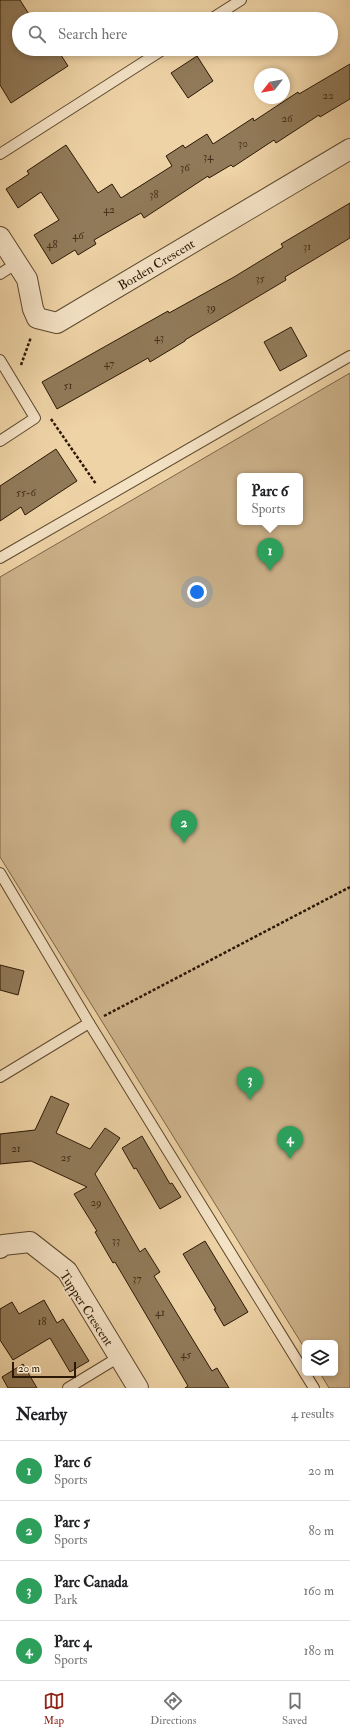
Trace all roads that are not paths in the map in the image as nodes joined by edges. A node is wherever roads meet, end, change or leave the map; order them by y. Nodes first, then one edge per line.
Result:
1 (241, 0) edge
2 (222, 12) edge
3 (153, 56) edge
4 (350, 148) edge
5 (0, 154) edge
6 (0, 237) edge
7 (17, 263) junction
8 (0, 274) edge
9 (350, 356) edge
10 (0, 360) edge
11 (0, 441) edge
12 (0, 558) edge
13 (0, 873) edge
14 (89, 1024) junction
15 (0, 1077) edge
16 (0, 1248) edge
17 (119, 1357) junction
18 (68, 1388) edge
19 (138, 1388) edge
20 (314, 1388) edge

1 - 2 lane
3 - 5 lane
4 - 7 street, Borden Crescent
6 - 7 street, Borden Crescent
7 - 8 lane
9 - 12 lane
10 - 11 lane
13 - 14 lane
14 - 15 lane
14 - 20 lane
16 - 17 street, Tupper Crescent
17 - 18 lane
17 - 19 street, Tupper Crescent

